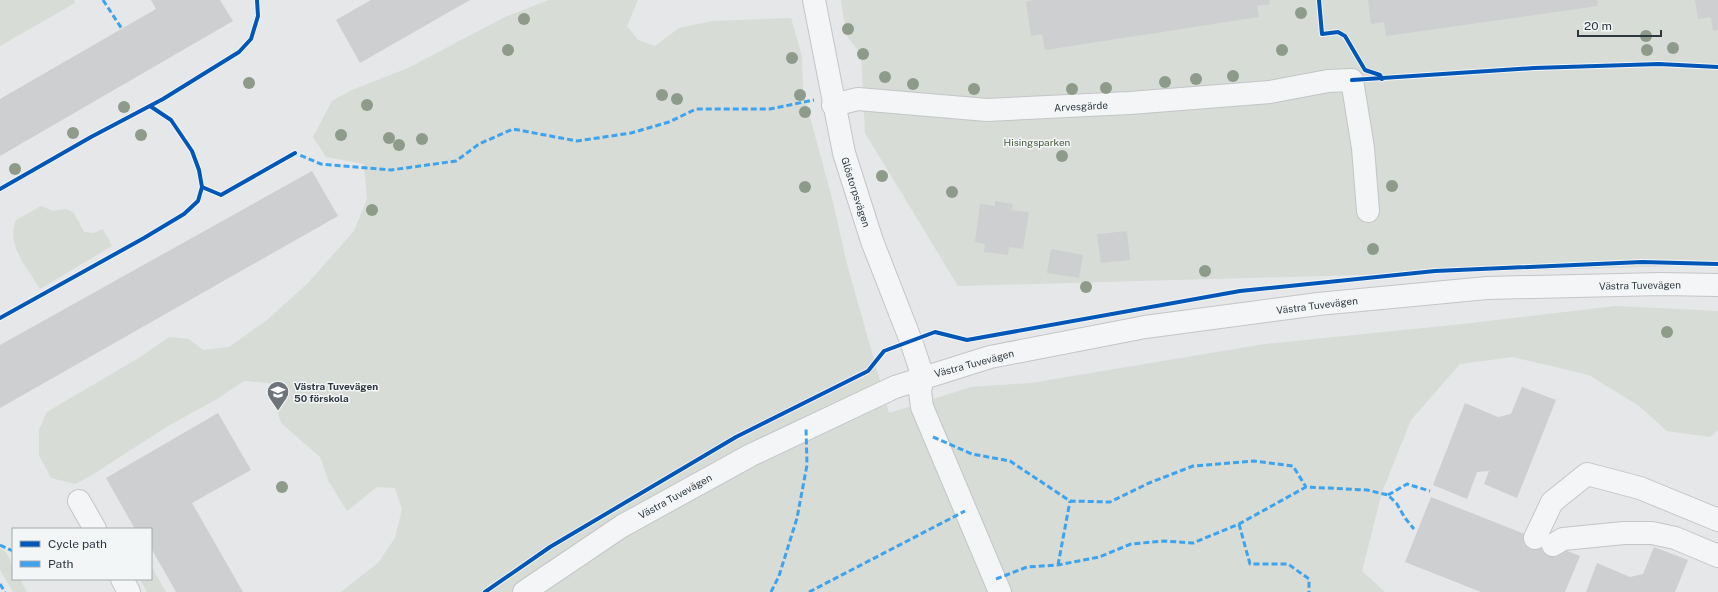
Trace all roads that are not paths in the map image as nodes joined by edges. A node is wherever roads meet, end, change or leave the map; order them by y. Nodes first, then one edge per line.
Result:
1 (814, 0) edge
2 (833, 105) junction
3 (1368, 211) dead end
4 (1718, 285) edge
5 (923, 377) junction
6 (79, 501) dead end
7 (1718, 520) edge
8 (93, 528) edge
9 (1718, 556) edge
10 (123, 580) edge
11 (129, 592) edge
12 (524, 592) edge
13 (1000, 592) edge

1 - 2 street, Glöstorpsvägen
2 - 3 street, Arvesgärde
2 - 5 street, Glöstorpsvägen
4 - 5 street, Västra Tuvevägen
5 - 12 street, Västra Tuvevägen
5 - 13 street, Västra Tuvevägen
6 - 8 street
7 - 9 street
10 - 11 street

